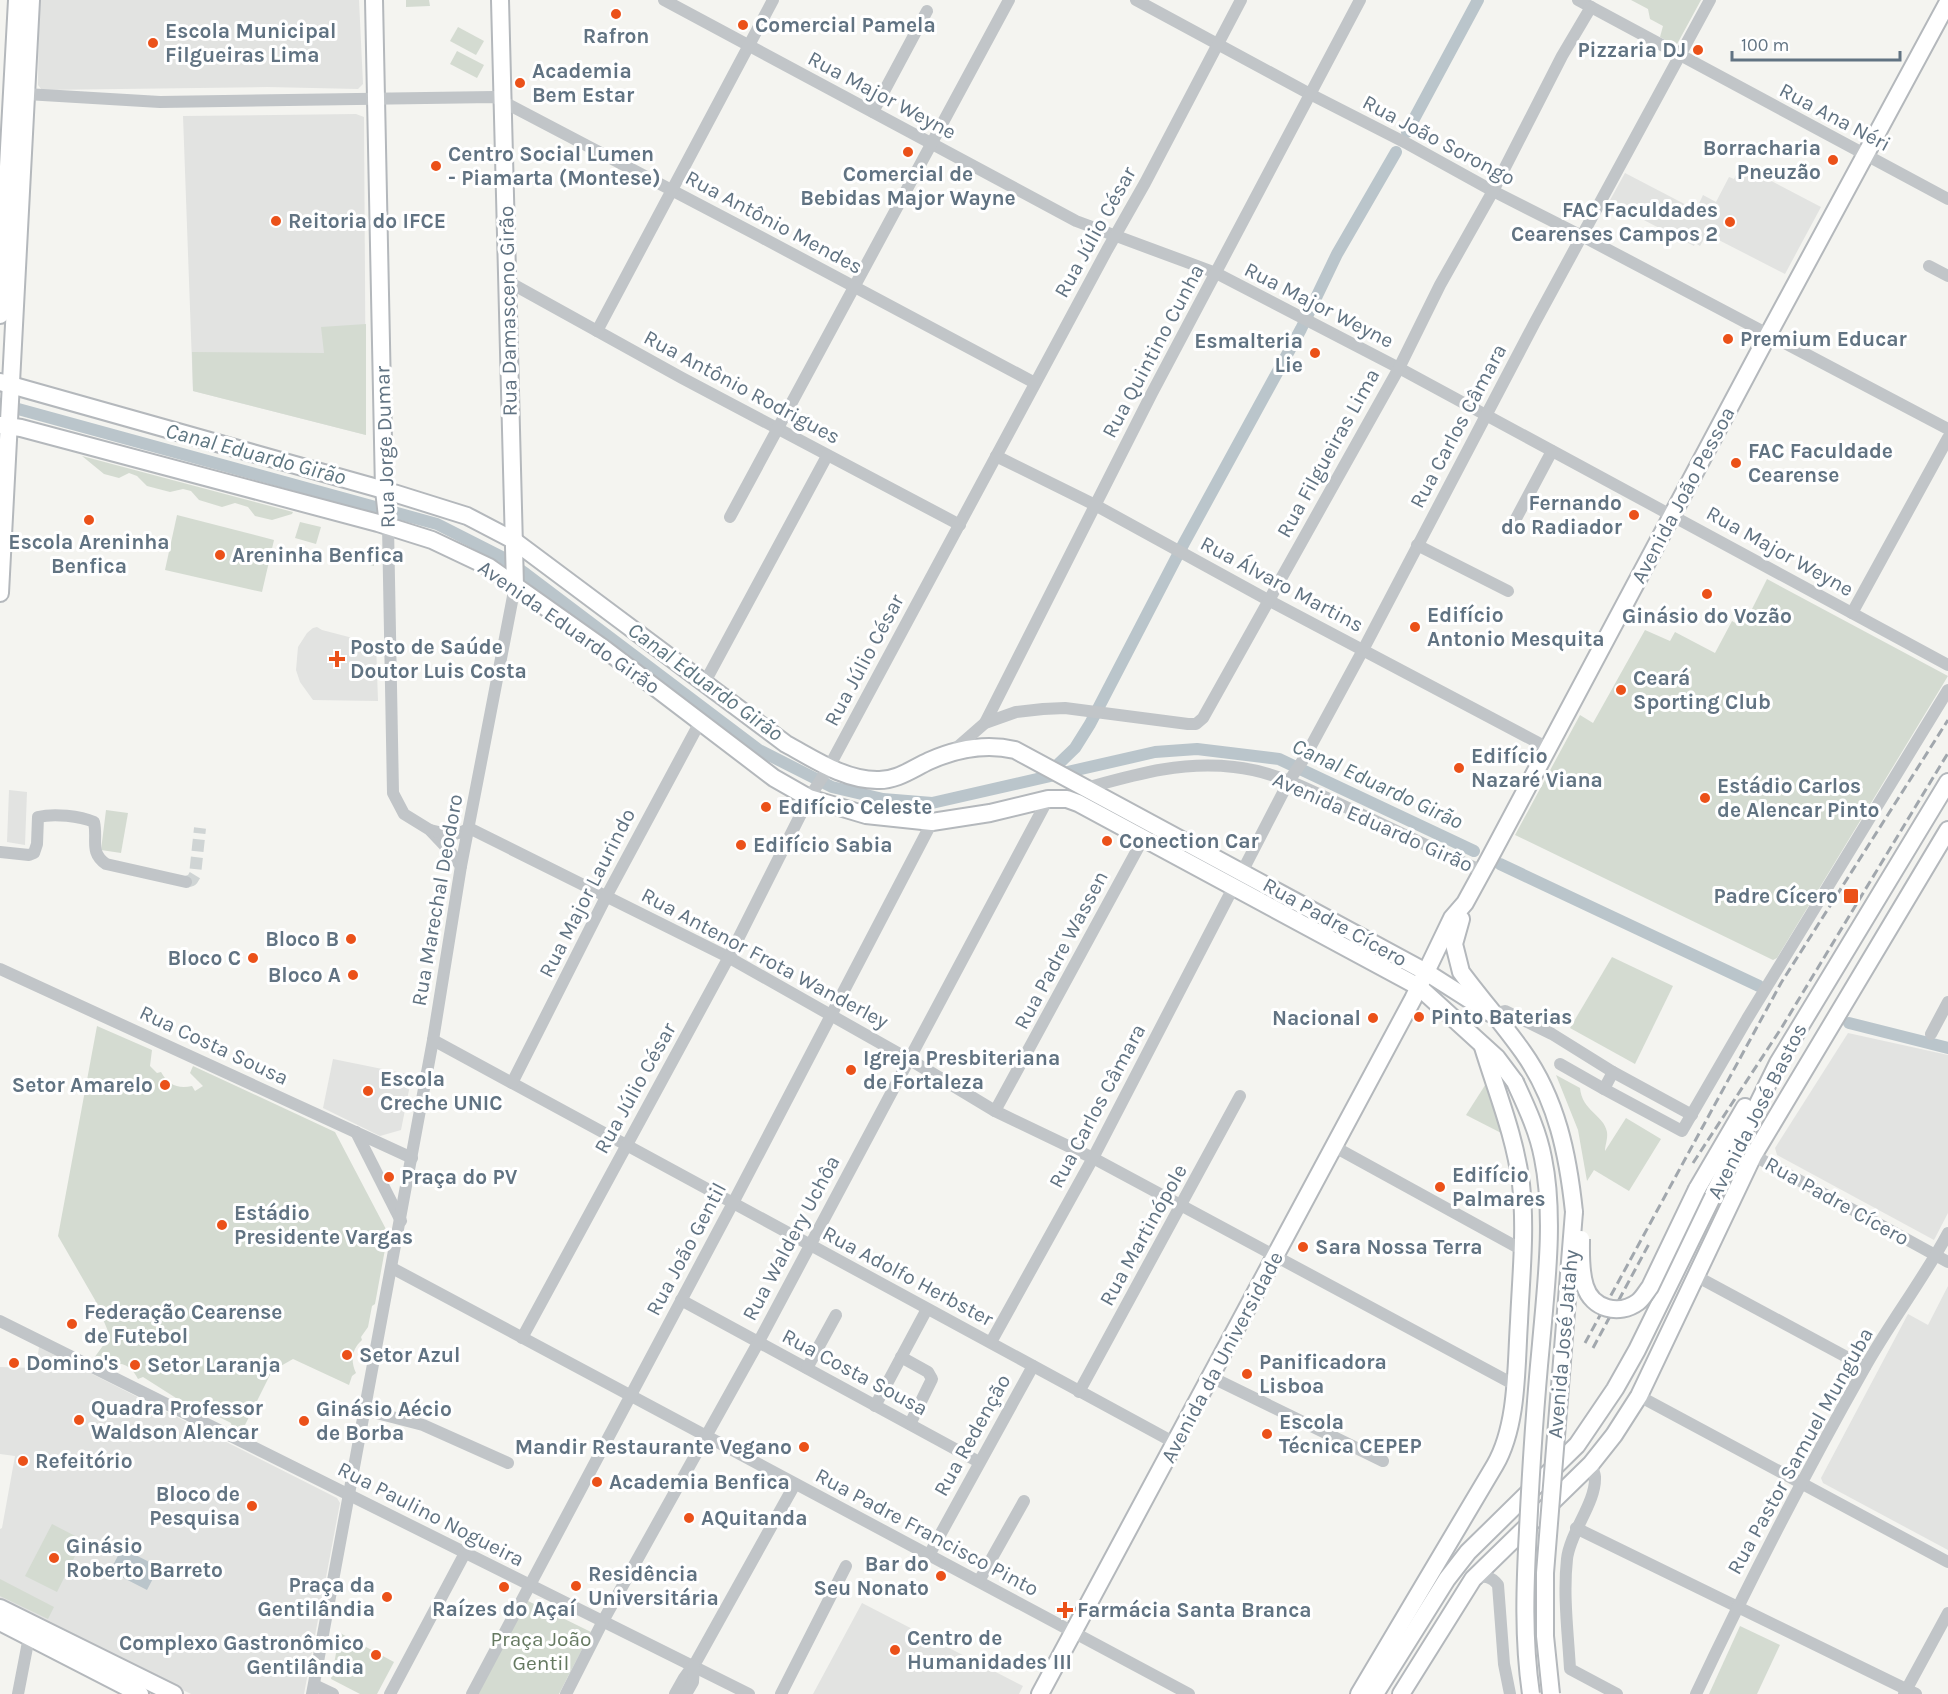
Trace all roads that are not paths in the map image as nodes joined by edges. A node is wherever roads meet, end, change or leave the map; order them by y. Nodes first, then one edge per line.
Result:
1 (17, 0) edge
2 (31, 0) edge
3 (374, 0) edge
4 (500, 0) edge
5 (665, 0) edge
6 (773, 0) edge
7 (1009, 0) edge
8 (1136, 0) edge
9 (1241, 0) edge
10 (1360, 0) edge
11 (1578, 0) edge
12 (1710, 0) edge
13 (1948, 2) edge
14 (1591, 7) junction
15 (927, 11) dead end
16 (1217, 44) junction
17 (748, 47) junction
18 (1682, 56) junction
19 (26, 94) junction
20 (1310, 94) junction
21 (376, 98) junction
22 (503, 103) junction
23 (873, 112) junction
24 (931, 143) junction
25 (1866, 155) junction
26 (672, 191) junction
27 (1493, 192) junction
28 (1948, 199) edge
29 (1114, 236) junction
30 (1582, 236) junction
31 (1929, 266) dead end
32 (1216, 273) junction
33 (1948, 276) edge
34 (507, 281) junction
35 (854, 286) junction
36 (0, 315) edge
37 (597, 331) junction
38 (1768, 335) junction
39 (1399, 368) junction
40 (1035, 383) junction
41 (6, 405) edge
42 (1486, 416) junction
43 (1948, 429) edge
44 (778, 430) junction
45 (1948, 438) edge
46 (1552, 450) junction
47 (827, 456) junction
48 (996, 456) junction
49 (1095, 505) junction
50 (386, 508) junction
51 (1673, 515) junction
52 (730, 517) dead end
53 (960, 525) junction
54 (1511, 528) dead end
55 (513, 540) junction
56 (1417, 545) junction
57 (515, 572) junction
58 (1508, 591) dead end
59 (0, 593) edge
60 (1268, 600) junction
61 (1852, 613) junction
62 (1363, 650) junction
63 (1948, 665) edge
64 (705, 682) junction
65 (1948, 690) edge
66 (700, 722) junction
67 (985, 723) junction
68 (1548, 748) junction
69 (949, 754) junction
70 (1050, 769) joint
71 (826, 771) junction
72 (1291, 778) junction
73 (1948, 783) edge
74 (1080, 785) junction
75 (811, 795) junction
76 (1048, 799) junction
77 (932, 822) junction
78 (469, 828) junction
79 (430, 830) junction
80 (1946, 836) edge
81 (1143, 839) junction
82 (0, 852) edge
83 (461, 866) junction
84 (1482, 871) junction
85 (1238, 879) junction
86 (186, 882) dead end
87 (607, 895) junction
88 (1465, 903) junction
89 (728, 957) junction
90 (0, 969) edge
91 (1423, 979) junction
92 (1948, 1002) edge
93 (831, 1014) junction
94 (1492, 1014) junction
95 (1931, 1034) dead end
96 (434, 1040) junction
97 (1483, 1046) junction
98 (909, 1059) junction
99 (1560, 1064) dead end
100 (1613, 1072) junction
101 (512, 1083) junction
102 (1605, 1089) junction
103 (1240, 1096) dead end
104 (995, 1111) junction
105 (1692, 1115) junction
106 (356, 1132) junction
107 (1732, 1143) junction
108 (626, 1145) junction
109 (1333, 1146) junction
110 (1754, 1156) junction
111 (412, 1158) junction
112 (1093, 1158) junction
113 (733, 1203) junction
114 (1181, 1206) junction
115 (1574, 1212) junction
116 (401, 1221) junction
117 (1948, 1233) edge
118 (810, 1245) junction
119 (1515, 1246) dead end
120 (1936, 1255) junction
121 (1276, 1257) junction
122 (1948, 1262) edge
123 (392, 1268) junction
124 (1696, 1276) junction
125 (681, 1300) junction
126 (927, 1309) junction
127 (836, 1315) dead end
128 (0, 1321) edge
129 (522, 1338) junction
130 (758, 1342) junction
131 (991, 1342) junction
132 (901, 1357) junction
133 (1033, 1366) junction
134 (1865, 1367) junction
135 (807, 1368) junction
136 (1211, 1377) junction
137 (1515, 1385) junction
138 (1079, 1392) junction
139 (630, 1395) junction
140 (1639, 1396) junction
141 (875, 1406) junction
142 (365, 1410) junction
143 (910, 1424) junction
144 (707, 1436) junction
145 (1175, 1443) junction
146 (1383, 1461) dead end
147 (979, 1462) junction
148 (508, 1463) dead end
149 (1591, 1464) junction
150 (795, 1484) junction
151 (1802, 1484) junction
152 (350, 1496) junction
153 (1024, 1501) dead end
154 (1576, 1528) junction
155 (465, 1554) junction
156 (928, 1555) junction
157 (1948, 1562) edge
158 (846, 1566) dead end
159 (1473, 1579) junction
160 (979, 1581) junction
161 (530, 1585) junction
162 (1737, 1607) junction
163 (0, 1608) edge
164 (1948, 1613) edge
165 (603, 1621) junction
166 (0, 1622) edge
167 (1073, 1632) junction
168 (29, 1637) junction
169 (694, 1666) junction
170 (313, 1689) edge
171 (1909, 1692) edge
172 (18, 1694) edge
173 (140, 1694) edge
174 (174, 1694) edge
175 (333, 1694) edge
176 (390, 1694) edge
177 (472, 1694) edge
178 (566, 1694) edge
179 (675, 1694) edge
180 (686, 1694) edge
181 (749, 1694) edge
182 (781, 1694) edge
183 (1040, 1694) edge
184 (1189, 1694) edge
185 (1359, 1694) edge
186 (1375, 1694) edge
187 (1401, 1694) edge
188 (1510, 1694) edge
189 (1531, 1694) edge
190 (1551, 1694) edge
191 (1617, 1694) edge
192 (1696, 1694) edge

1 - 36 main road
2 - 19 main road
3 - 21 main road, Rua Jorge Dumar
4 - 22 main road, Rua Damasceno Girão
5 - 17 street, Rua Major Weyne
6 - 17 street
7 - 24 street
8 - 16 street, Rua João Sorongo
9 - 16 street, Rua Júlio César
10 - 20 street, Rua Quintino Cunha
11 - 14 street, Rua Ana Néri
12 - 18 street, Rua Carlos Câmara
13 - 25 main road, Avenida João Pessoa
14 - 18 street, Rua Ana Néri
14 - 27 street, Rua Filgueiras Lima
15 - 23 street
16 - 20 street, Rua João Sorongo
16 - 29 street, Rua Júlio César
17 - 23 street, Rua Major Weyne
17 - 26 street
18 - 25 street, Rua Ana Néri
18 - 30 street, Rua Carlos Câmara
19 - 21 street, Rua Antônio Mendes
19 - 41 main road
20 - 27 street, Rua João Sorongo
20 - 32 street, Rua Quintino Cunha
21 - 22 street, Rua Antônio Mendes
21 - 50 main road, Rua Jorge Dumar
22 - 26 street, Rua Antônio Mendes
22 - 34 main road, Rua Damasceno Girão
23 - 24 street, Rua Major Weyne
24 - 29 street, Rua Major Weyne
24 - 35 street
25 - 28 street, Rua Ana Néri
25 - 38 main road, Avenida João Pessoa
26 - 35 street, Rua Antônio Mendes
26 - 37 street
27 - 30 street, Rua João Sorongo
27 - 39 street, Rua Filgueiras Lima
29 - 32 street, Rua Major Weyne
29 - 40 street, Rua Júlio César
30 - 38 street, Rua João Sorongo
30 - 42 street, Rua Carlos Câmara
31 - 33 street
32 - 39 street, Rua Major Weyne
32 - 49 street, Rua Quintino Cunha
34 - 37 street, Rua Antônio Rodrigues
34 - 55 main road, Rua Damasceno Girão
35 - 40 street, Rua Antônio Mendes
35 - 44 street
37 - 44 street, Rua Antônio Rodrigues
38 - 43 street, Rua João Sorongo
38 - 51 main road, Avenida João Pessoa
39 - 42 street, Rua Major Weyne
39 - 60 street, Rua Filgueiras Lima
40 - 48 street, Rua Júlio César
41 - 50 main road, Avenida Eduardo Girão
41 - 50 main road, Avenida Eduardo Girão
41 - 59 main road
42 - 46 street, Rua Major Weyne
42 - 56 street, Rua Carlos Câmara
44 - 47 street, Rua Antônio Rodrigues
44 - 52 street
45 - 61 street
46 - 51 street, Rua Major Weyne
46 - 54 street
47 - 53 street, Rua Antônio Rodrigues
47 - 64 street
48 - 49 street, Rua Álvaro Martins
48 - 53 street, Rua Júlio César
49 - 60 street, Rua Álvaro Martins
49 - 67 street, Rua Quintino Cunha
50 - 55 main road, Avenida Eduardo Girão
50 - 57 main road, Avenida Eduardo Girão
50 - 79 street, Rua Jorge Dumar
51 - 61 street, Rua Major Weyne
51 - 68 main road, Avenida João Pessoa
53 - 71 street, Rua Júlio César
55 - 57 main road, Rua Damasceno Girão
55 - 64 main road, Avenida Eduardo Girão
56 - 58 street
56 - 62 street, Rua Carlos Câmara
57 - 66 main road, Avenida Eduardo Girão
57 - 78 street, Rua Marechal Deodoro
60 - 62 street, Rua Álvaro Martins
60 - 67 street, Rua Filgueiras Lima
61 - 63 street, Rua Major Weyne
62 - 68 street, Rua Álvaro Martins
62 - 72 street, Rua Carlos Câmara
64 - 71 main road, Avenida Eduardo Girão
65 - 105 street
66 - 75 main road, Avenida Eduardo Girão
66 - 87 street, Rua Major Laurindo
67 - 69 street
68 - 84 main road, Avenida João Pessoa
69 - 70 main road, Avenida Eduardo Girão
69 - 71 main road, Avenida Eduardo Girão
70 - 74 main road, Rua Padre Cícero
71 - 75 street, Rua Júlio César
72 - 74 street, Avenida Eduardo Girão
72 - 84 street, Avenida Eduardo Girão
72 - 85 street, Rua Carlos Câmara
73 - 107 main road, Avenida José Bastos
74 - 85 main road, Rua Padre Cícero
75 - 77 main road, Avenida Eduardo Girão
75 - 89 street, Rua Júlio César
76 - 77 main road, Avenida Eduardo Girão
76 - 81 main road, Rua Padre Cícero
76 - 98 street, Rua Waldery Uchôa
77 - 93 street, Rua João Gentil
78 - 79 street
78 - 83 street, Rua Marechal Deodoro
78 - 87 street, Rua Antenor Frota Wanderley
79 - 83 street, Rua Jorge Dumar
80 - 110 main road, Avenida José Bastos
81 - 85 main road, Rua Padre Cícero
81 - 104 street, Rua Padre Wassen
82 - 86 street
83 - 96 street, Rua Marechal Deodoro
84 - 88 main road, Avenida João Pessoa
85 - 91 main road, Rua Padre Cícero
85 - 112 street, Rua Carlos Câmara
87 - 89 street, Rua Antenor Frota Wanderley
87 - 101 street, Rua Major Laurindo
88 - 91 main road, Avenida João Pessoa
88 - 94 main road, Avenida José Jatahy
89 - 93 street, Rua Antenor Frota Wanderley
89 - 108 street, Rua Júlio César
90 - 106 street, Rua Costa Sousa
91 - 94 main road, Rua Padre Cícero
91 - 97 main road, Rua Padre Cícero
91 - 109 main road, Avenida da Universidade
92 - 95 street
93 - 98 street, Rua Antenor Frota Wanderley
93 - 113 street, Rua João Gentil
94 - 100 street, Rua Padre Cícero
94 - 115 main road, Avenida José Jatahy
96 - 101 street, Rua Adolfo Herbster
96 - 111 street, Rua Marechal Deodoro
97 - 137 main road
97 - 189 main road, Avenida José Jatahy, bridge
98 - 104 street, Rua Antenor Frota Wanderley
98 - 118 street, Rua Waldery Uchôa
99 - 102 street
100 - 102 street
100 - 105 street, Rua Padre Cícero
101 - 108 street, Rua Adolfo Herbster
102 - 105 street
103 - 114 street, Rua Martinópole
104 - 112 street, Rua Antenor Frota Wanderley
106 - 111 street, Rua Costa Sousa
106 - 116 street
107 - 110 street, Rua Padre Cícero
107 - 115 main road, bridge
107 - 186 main road, Avenida José Bastos
108 - 113 street, Rua Adolfo Herbster
108 - 129 street, Rua Júlio César
109 - 119 street
109 - 121 main road, Avenida da Universidade
110 - 120 street, Rua Padre Cícero
110 - 124 main road, Avenida José Bastos
111 - 116 street, Rua Marechal Deodoro
112 - 114 street, Rua Antenor Frota Wanderley
112 - 131 street, Rua Carlos Câmara
113 - 118 street, Rua Adolfo Herbster
113 - 125 street, Rua João Gentil
114 - 121 street, Rua Antenor Frota Wanderley
114 - 138 street, Rua Martinópole
115 - 190 main road, Avenida José Jatahy, bridge
116 - 123 street, Rua Marechal Deodoro
117 - 120 street, Rua Pastor Samuel Munguba
118 - 126 street, Rua Adolfo Herbster
118 - 130 street, Rua Waldery Uchôa
120 - 122 street, Rua Padre Cícero
120 - 134 street, Rua Pastor Samuel Munguba
121 - 136 main road, Avenida da Universidade
121 - 137 street, Rua Antenor Frota Wanderley
123 - 129 street, Rua Padre Francisco Pinto
123 - 142 street, Rua Marechal Deodoro
124 - 134 street
124 - 140 main road, Avenida José Bastos
125 - 130 street, Rua Costa Sousa
125 - 139 street, Rua João Gentil
126 - 131 street, Rua Adolfo Herbster
126 - 132 street
127 - 135 street
128 - 152 street, Rua Paulino Nogueira
129 - 139 street, Rua Padre Francisco Pinto
130 - 135 street, Rua Costa Sousa
130 - 144 street, Rua Waldery Uchôa
131 - 133 street, Rua Adolfo Herbster
132 - 141 street
132 - 143 street
133 - 138 street, Rua Adolfo Herbster
133 - 147 street, Rua Redenção
134 - 151 street, Rua Pastor Samuel Munguba
135 - 141 street, Rua Costa Sousa
136 - 145 main road, Avenida da Universidade
136 - 146 street
137 - 185 main road
138 - 145 street, Rua Adolfo Herbster
139 - 144 street, Rua Padre Francisco Pinto
139 - 161 street, Rua João Gentil
140 - 149 main road, Avenida José Bastos
140 - 151 street
141 - 143 street, Rua Costa Sousa
142 - 148 street
142 - 152 street, Rua Marechal Deodoro
143 - 147 street, Rua Costa Sousa
144 - 150 street, Rua Padre Francisco Pinto
144 - 165 street, Rua Waldery Uchôa
145 - 167 main road, Avenida da Universidade
147 - 156 street, Rua Redenção
149 - 154 street
149 - 159 main road, Avenida José Bastos
150 - 156 street, Rua Padre Francisco Pinto
150 - 169 street
151 - 157 street
151 - 162 street, Rua Pastor Samuel Munguba
152 - 155 street, Rua Paulino Nogueira
152 - 170 street, Rua Marechal Deodoro
153 - 160 street
154 - 162 street
154 - 191 street
155 - 161 street, Rua Paulino Nogueira
155 - 176 street
156 - 160 street, Rua Padre Francisco Pinto
158 - 182 street
159 - 187 main road, Avenida José Bastos
159 - 188 street
160 - 167 street, Rua Padre Francisco Pinto
161 - 165 street, Rua Paulino Nogueira
161 - 177 street, Rua João Gentil
162 - 171 street
162 - 192 street, Rua Pastor Samuel Munguba
163 - 174 main road
164 - 171 street
165 - 169 street, Rua Paulino Nogueira
165 - 178 street, Rua Waldery Uchôa
166 - 168 main road
167 - 183 main road, Avenida da Universidade
167 - 184 street, Rua Padre Francisco Pinto
168 - 172 street
168 - 173 main road
169 - 179 street
169 - 180 street
169 - 181 street, Rua Paulino Nogueira
170 - 175 street

